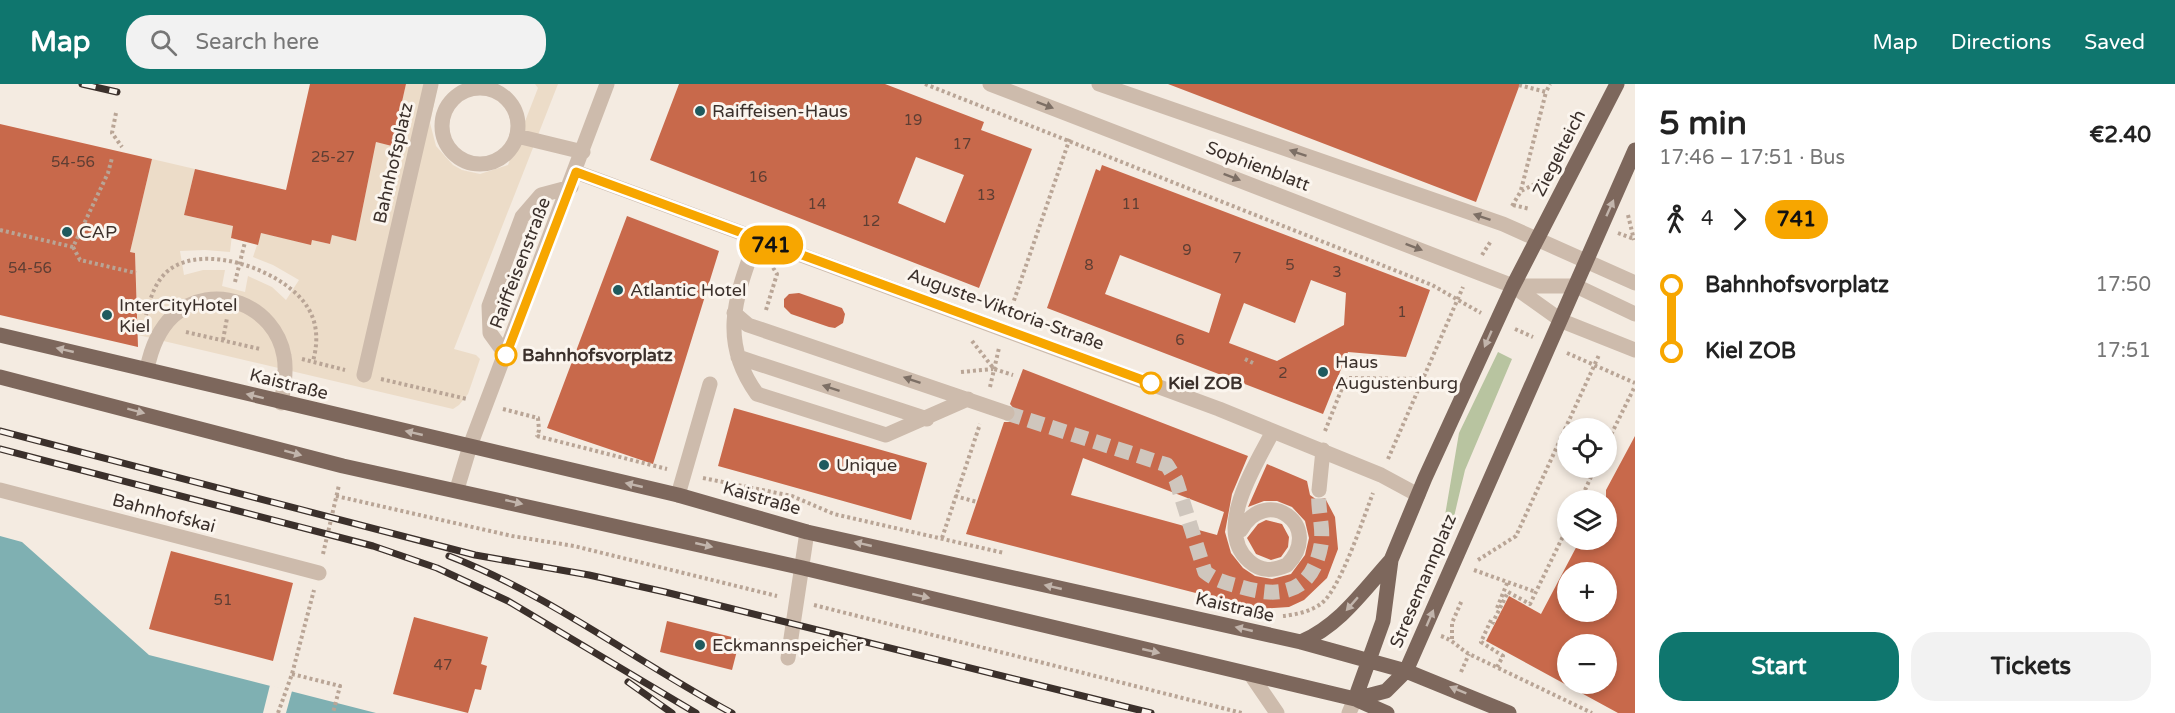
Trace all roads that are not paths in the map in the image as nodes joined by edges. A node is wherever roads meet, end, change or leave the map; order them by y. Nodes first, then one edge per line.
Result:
1 (431, 84) edge
2 (607, 84) edge
3 (990, 84) edge
4 (1099, 84) edge
5 (1617, 84) edge
6 (517, 136) junction
7 (1635, 150) edge
8 (583, 152) junction
9 (573, 179) junction
10 (756, 240) junction
11 (1536, 240) junction
12 (1586, 262) junction
13 (1635, 283) edge
14 (1513, 286) junction
15 (1576, 286) junction
16 (734, 313) junction
17 (1635, 314) edge
18 (1562, 321) junction
19 (0, 335) edge
20 (1635, 350) edge
21 (506, 355) junction
22 (738, 357) junction
23 (147, 369) junction
24 (364, 375) road end
25 (0, 377) edge
26 (710, 384) dead end
27 (968, 399) junction
28 (281, 402) junction
29 (1007, 413) tunnel mouth
30 (927, 419) junction
31 (1274, 431) junction
32 (471, 446) junction
33 (1321, 449) junction
34 (457, 489) junction
35 (0, 490) edge
36 (1319, 490) tunnel mouth
37 (678, 495) junction
38 (1418, 495) junction
39 (1241, 530) dead end
40 (807, 532) junction
41 (1391, 560) junction
42 (803, 568) junction
43 (319, 573) road end
44 (1301, 642) junction
45 (788, 658) dead end
46 (1370, 660) junction
47 (1406, 671) junction
48 (1251, 675) junction
49 (1352, 706) edge
50 (1277, 713) edge
51 (1387, 713) edge
52 (1509, 713) edge

1 - 24 street, Bahnhofsplatz
2 - 8 street, Raiffeisenstraße
3 -> 14 street, Sophienblatt
11 -> 4 street, Sophienblatt
5 - 11 main road, Ziegelteich
6 - 6 street
6 - 8 street
12 -> 7 main road
8 - 9 street, Raiffeisenstraße
9 - 10 street, Auguste-Viktoria-Straße
9 - 21 street, Raiffeisenstraße
9 - 21 street
10 - 16 street
10 - 31 street, Auguste-Viktoria-Straße
11 - 12 street, Sophienblatt
11 - 14 main road, Ziegelteich
12 - 13 street, Sophienblatt
12 - 15 main road, Stresemannplatz
14 - 15 street
14 - 18 street
14 -> 38 main road, Stresemannplatz
15 - 17 street
15 - 18 main road, Stresemannplatz
16 - 22 street
27 -> 16 street
18 - 20 street
47 -> 18 main road, Stresemannplatz
23 -> 19 main road, Kaistraße
21 - 32 street, Raiffeisenstraße
30 -> 22 street
22 - 30 street
28 -> 23 main road, Kaistraße
23 - 28 street
25 -> 34 main road
26 - 37 street
27 - 29 street
27 - 30 street
32 -> 28 main road, Kaistraße
31 - 33 street, Auguste-Viktoria-Straße
31 - 39 street
32 - 34 street, Raiffeisenstraße
37 -> 32 main road, Kaistraße
33 - 36 street
33 - 38 street, Auguste-Viktoria-Straße
34 -> 42 main road
35 - 43 street, Bahnhofskai
37 - 40 main road, Kaistraße
38 - 41 main road, Stresemannplatz
40 - 42 street
44 -> 40 main road, Kaistraße
41 -> 44 main road, Stresemannplatz
41 - 46 main road, Stresemannplatz
42 - 45 street
42 -> 48 main road
44 - 46 main road, Kaistraße
46 - 47 main road, Kaistraße
46 - 49 main road, Stresemannplatz
47 - 49 main road, Stresemannplatz
52 -> 47 main road, Kaistraße
48 - 49 main road
48 - 50 street
49 - 51 main road

